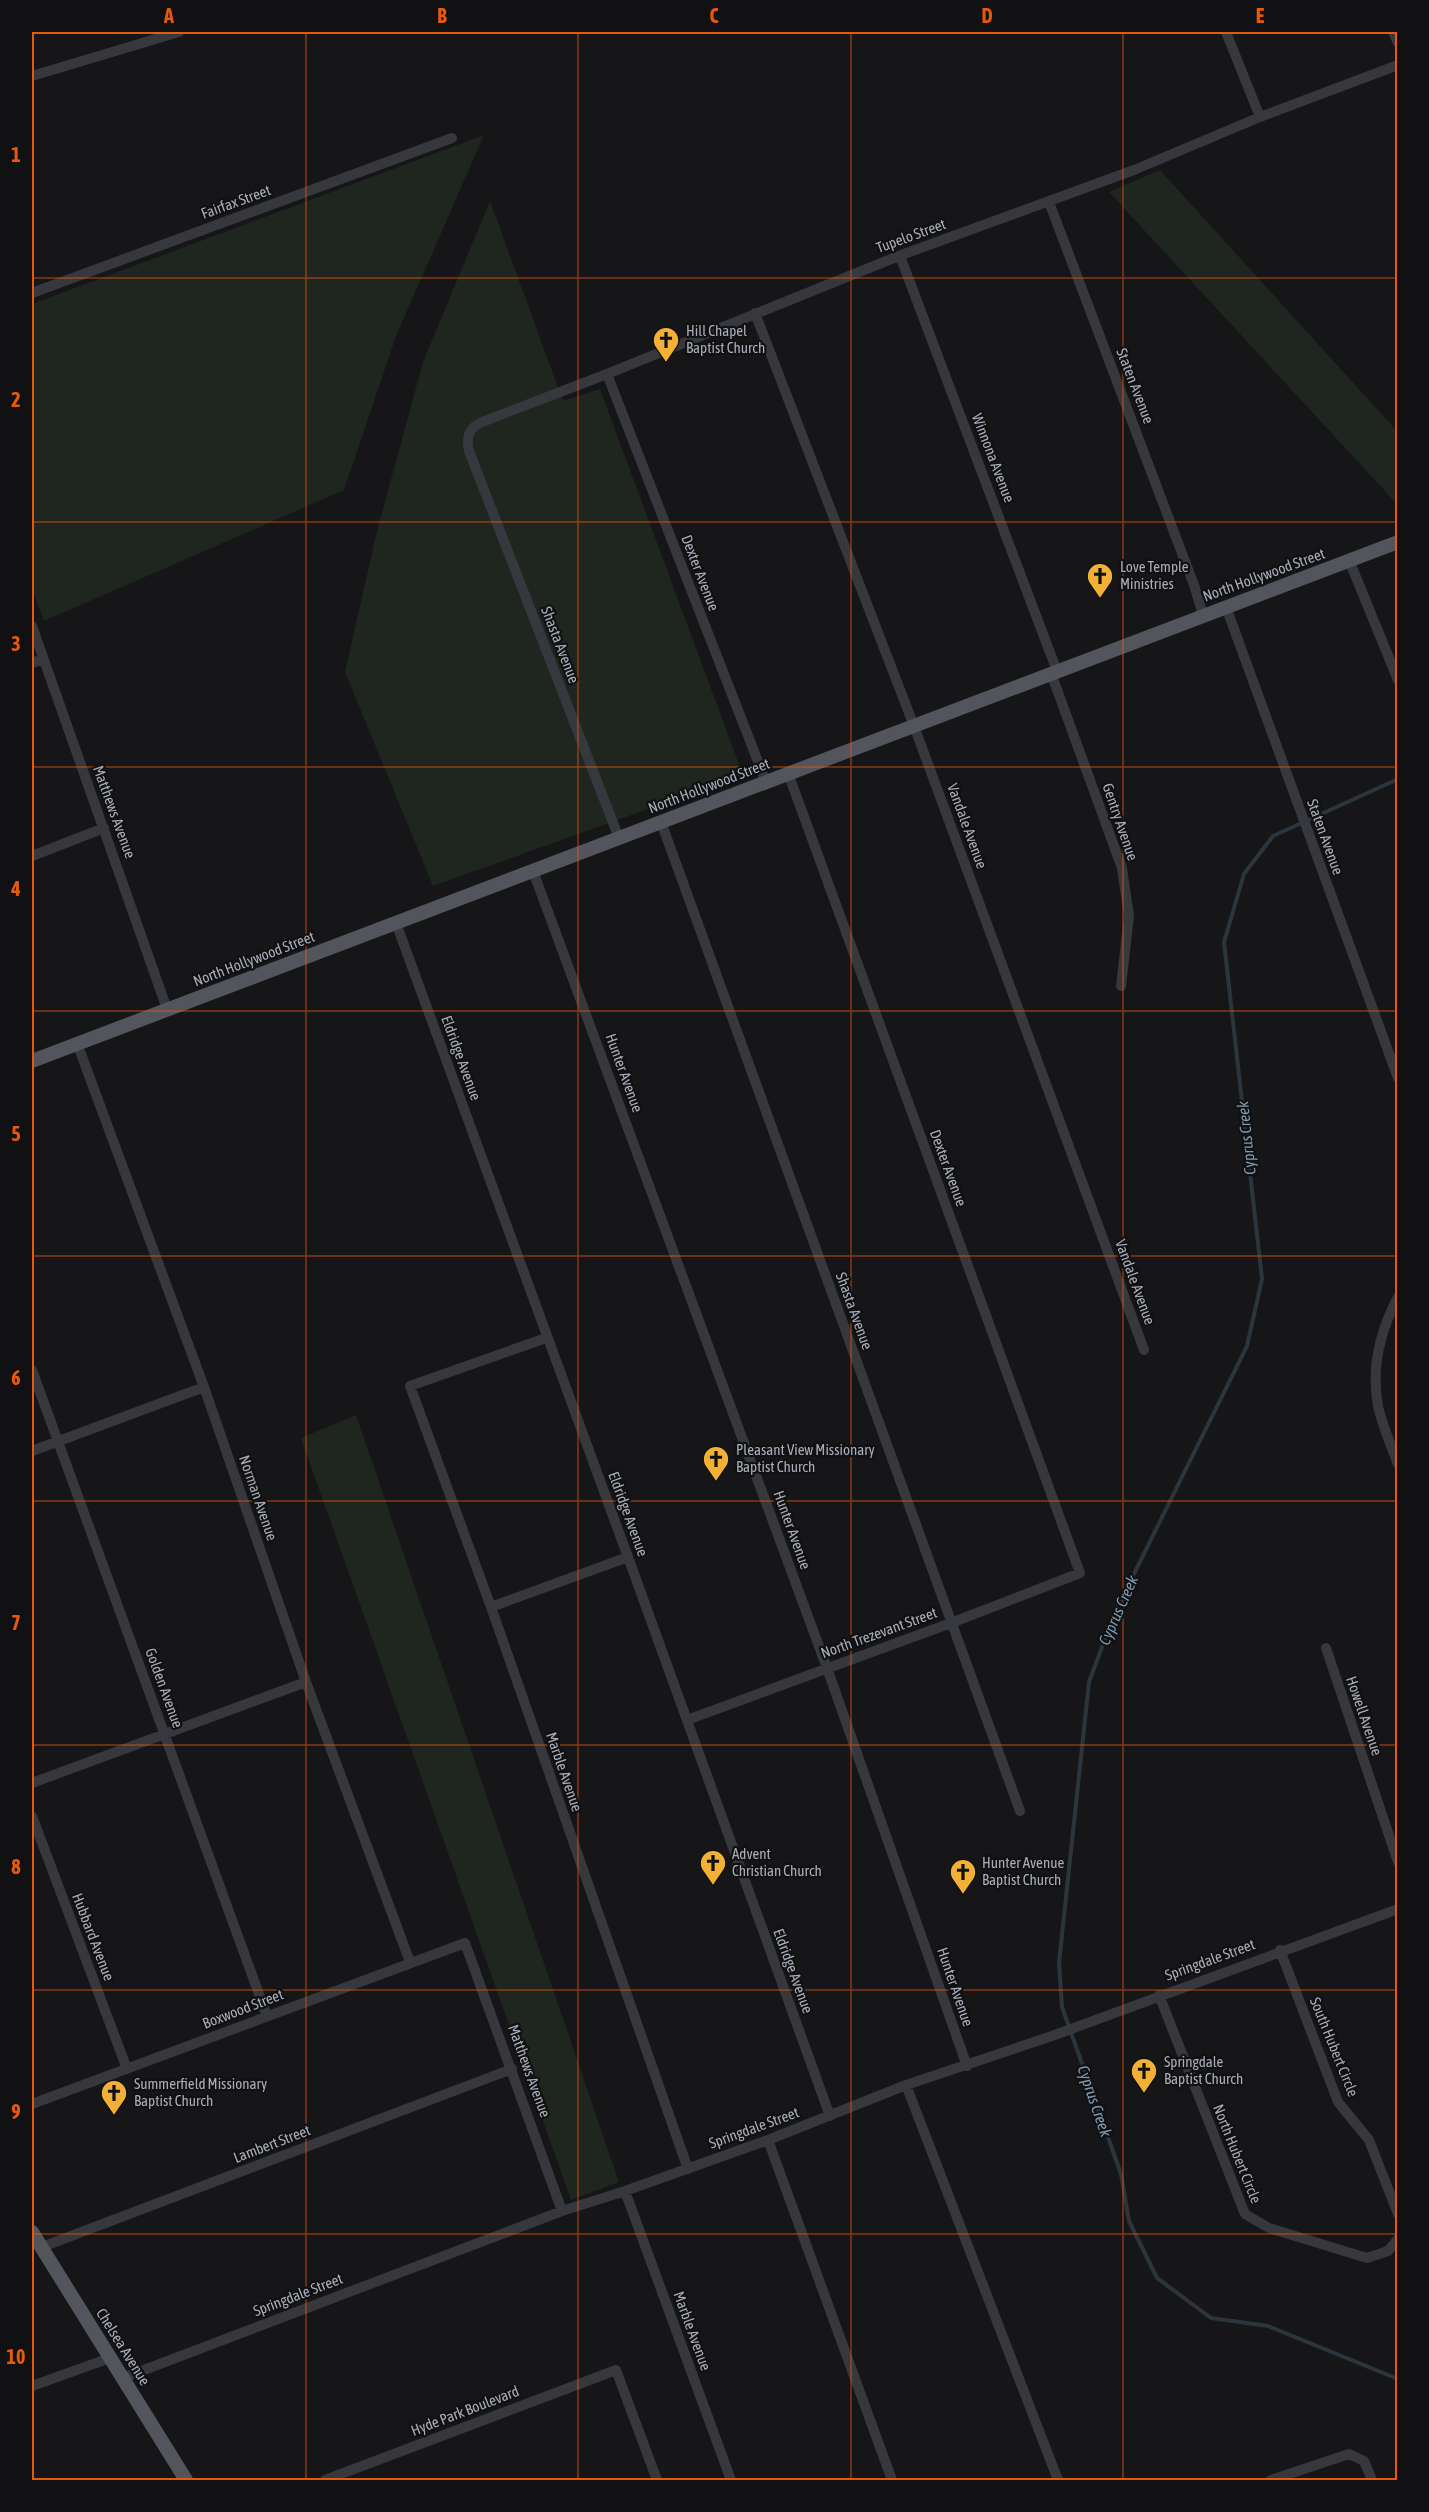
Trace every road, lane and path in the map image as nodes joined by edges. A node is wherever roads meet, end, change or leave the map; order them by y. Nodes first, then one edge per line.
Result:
1 (179, 32) edge
2 (1226, 32) edge
3 (1393, 32) edge
4 (1398, 43) edge
5 (1398, 65) edge
6 (32, 76) edge
7 (1260, 117) junction
8 (452, 138) dead end
9 (1049, 202) junction
10 (900, 256) junction
11 (32, 293) edge
12 (755, 314) junction
13 (607, 374) junction
14 (474, 463) joint
15 (1398, 542) edge
16 (1349, 560) junction
17 (1226, 607) junction
18 (1203, 615) junction
19 (32, 626) edge
20 (43, 658) junction
21 (32, 663) edge
22 (1054, 672) junction
23 (1398, 680) edge
24 (914, 726) junction
25 (789, 773) junction
26 (765, 782) junction
27 (661, 822) junction
28 (104, 828) junction
29 (619, 838) junction
30 (32, 856) edge
31 (533, 871) junction
32 (396, 923) junction
33 (1121, 986) dead end
34 (167, 1009) junction
35 (77, 1043) junction
36 (32, 1060) edge
37 (1398, 1078) edge
38 (1398, 1297) edge
39 (546, 1338) junction
40 (1144, 1350) dead end
41 (32, 1370) edge
42 (204, 1387) junction
43 (56, 1441) junction
44 (32, 1451) edge
45 (1398, 1464) edge
46 (628, 1557) junction
47 (1080, 1573) joint
48 (491, 1607) junction
49 (951, 1623) junction
50 (1326, 1648) dead end
51 (827, 1668) junction
52 (306, 1682) junction
53 (687, 1720) junction
54 (164, 1733) junction
55 (32, 1783) edge
56 (1020, 1811) dead end
57 (32, 1816) edge
58 (1398, 1862) edge
59 (1398, 1908) edge
60 (465, 1942) joint
61 (1280, 1950) junction
62 (410, 1962) junction
63 (1159, 1995) junction
64 (267, 2016) junction
65 (967, 2066) junction
66 (126, 2069) junction
67 (512, 2070) junction
68 (906, 2085) junction
69 (32, 2104) edge
70 (830, 2116) junction
71 (768, 2140) junction
72 (688, 2169) junction
73 (625, 2192) junction
74 (562, 2211) junction
75 (1398, 2214) edge
76 (32, 2232) edge
77 (1398, 2239) edge
78 (42, 2247) junction
79 (110, 2358) junction
80 (123, 2378) junction
81 (32, 2386) edge
82 (186, 2481) edge
83 (325, 2481) edge
84 (657, 2481) edge
85 (731, 2481) edge
86 (892, 2481) edge
87 (1058, 2481) edge
88 (1271, 2481) edge
89 (1372, 2481) edge

1 - 6 street
2 - 7 street
3 - 4 street
5 - 7 street, Tupelo Street
7 - 9 street, Tupelo Street
8 - 11 street, Fairfax Street
9 - 10 street, Tupelo Street
9 - 18 street, Staten Avenue
10 - 12 street, Tupelo Street
10 - 22 street, Winnona Avenue
12 - 13 street, Tupelo Street
12 - 24 street, Vandale Avenue
13 - 14 street, Tupelo Street
13 - 26 street, Dexter Avenue
14 - 29 street, Shasta Avenue
15 - 16 main road, North Hollywood Street
16 - 17 main road, North Hollywood Street
16 - 23 street
17 - 18 main road, North Hollywood Street
17 - 37 street, Staten Avenue
18 - 22 main road, North Hollywood Street
19 - 20 street, Matthews Avenue
20 - 21 street
20 - 28 street, Matthews Avenue
22 - 24 main road, North Hollywood Street
22 - 33 street, Gentry Avenue
24 - 25 main road, North Hollywood Street
24 - 40 street, Vandale Avenue
25 - 26 main road, North Hollywood Street
25 - 47 street, Dexter Avenue
26 - 27 main road, North Hollywood Street
27 - 29 main road, North Hollywood Street
27 - 49 street, Shasta Avenue
28 - 30 street
28 - 34 street, Matthews Avenue
29 - 31 main road, North Hollywood Street
31 - 32 main road, North Hollywood Street
31 - 51 street, Hunter Avenue
32 - 34 main road, North Hollywood Street
32 - 39 street, Eldridge Avenue
34 - 35 main road, North Hollywood Street
35 - 36 main road, North Hollywood Street
35 - 42 street, Norman Avenue
38 - 45 street
39 - 46 street, Eldridge Avenue
39 - 48 street, Marble Avenue
41 - 43 street, Golden Avenue
42 - 43 street
42 - 52 street, Norman Avenue
43 - 44 street
43 - 54 street, Golden Avenue
46 - 48 street
46 - 53 street, Eldridge Avenue
47 - 49 street, North Trezevant Street
48 - 72 street, Marble Avenue
49 - 51 street, North Trezevant Street
49 - 56 street, Shasta Avenue
50 - 58 street, Howell Avenue
51 - 53 street, North Trezevant Street
51 - 65 street, Hunter Avenue
52 - 54 street
52 - 62 street, Norman Avenue
53 - 70 street, Eldridge Avenue
54 - 55 street
54 - 64 street, Golden Avenue
57 - 66 street, Hubbard Avenue
59 - 61 street, Springdale Street
60 - 62 street, Boxwood Street
60 - 67 street, Matthews Avenue
61 - 63 street, Springdale Street
61 - 75 street, South Hubert Circle
62 - 64 street, Boxwood Street
63 - 65 street, Springdale Street
63 - 77 street, North Hubert Circle
64 - 66 street, Boxwood Street
65 - 68 street, Springdale Street
66 - 69 street, Boxwood Street
67 - 74 street, Matthews Avenue
67 - 78 street, Lambert Street
68 - 70 street, Springdale Street
68 - 87 street
70 - 71 street, Springdale Street
71 - 72 street, Springdale Street
71 - 86 street
72 - 73 street, Springdale Street
73 - 74 street, Springdale Street
73 - 85 street, Marble Avenue
74 - 80 street, Springdale Street
76 - 78 main road, Chelsea Avenue
78 - 79 main road, Chelsea Avenue
79 - 80 main road, Chelsea Avenue
79 - 81 street
80 - 82 main road, Chelsea Avenue
83 - 84 street, Hyde Park Boulevard
88 - 89 street

